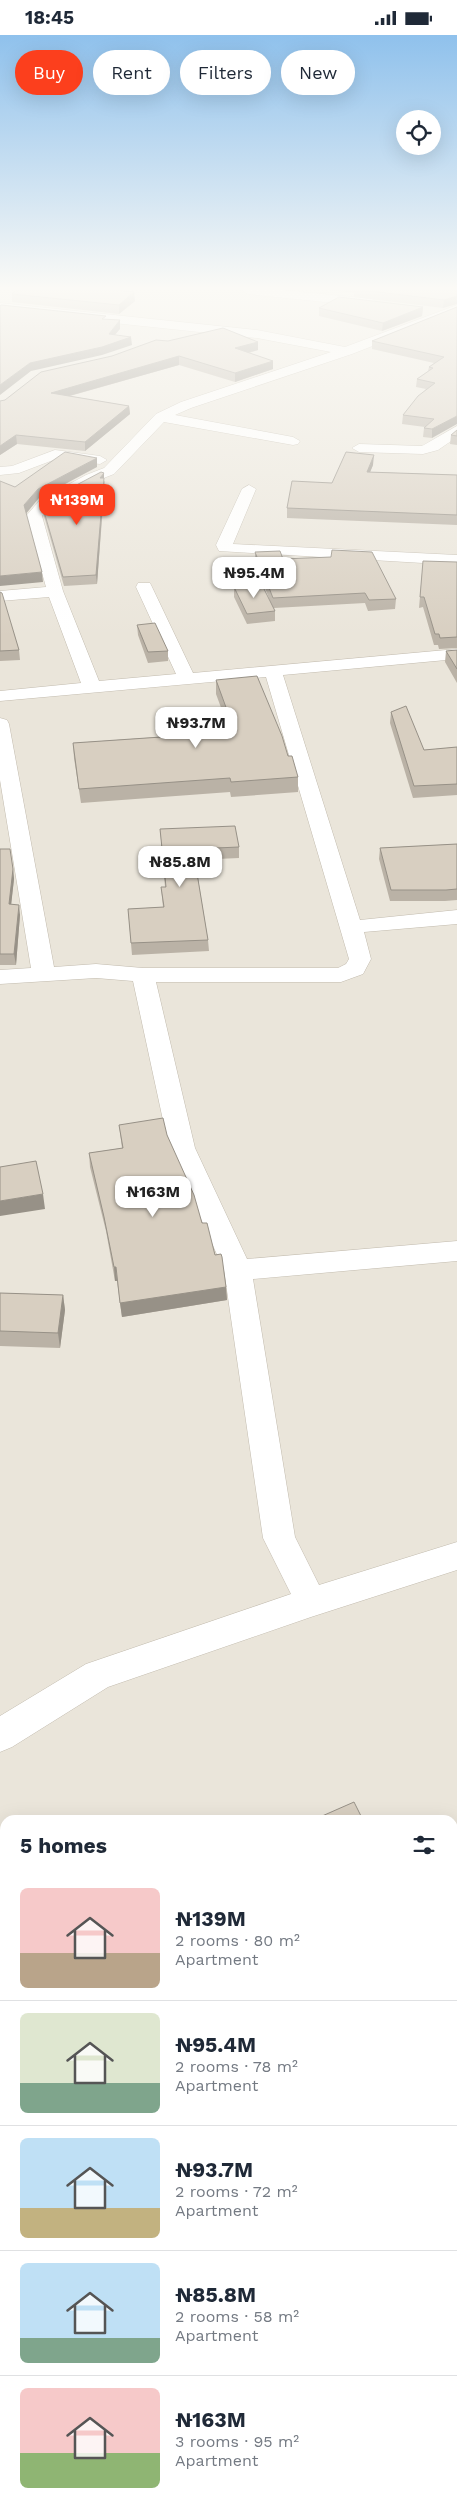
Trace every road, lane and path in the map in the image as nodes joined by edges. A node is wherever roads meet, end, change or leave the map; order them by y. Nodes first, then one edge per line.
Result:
1 (185, 406) edge
2 (161, 417) junction
3 (457, 430) edge
4 (293, 441) dead end
5 (359, 449) dead end
6 (116, 463) junction
7 (1, 472) edge
8 (249, 489) dead end
9 (457, 544) edge
10 (456, 560) edge
11 (144, 587) dead end
12 (55, 591) junction
13 (0, 596) edge
14 (457, 654) edge
15 (272, 671) junction
16 (188, 679) junction
17 (92, 688) junction
18 (0, 696) edge
19 (0, 724) edge
20 (457, 917) edge
21 (351, 927) junction
22 (44, 975) junction
23 (143, 975) junction
24 (0, 977) edge
25 (457, 1251) edge
26 (238, 1270) junction
27 (457, 1556) edge
28 (311, 1602) junction
29 (0, 1735) edge

1 - 2 street
2 - 4 street
2 - 6 street
3 - 5 street
6 - 7 street
6 - 12 street
8 - 10 street
9 - 10 street
11 - 16 street
12 - 13 street
12 - 17 street
14 - 15 street
15 - 16 street
15 - 21 street
16 - 17 street
17 - 18 street
19 - 22 street
20 - 21 street
21 - 23 street
22 - 23 street
22 - 24 street
23 - 26 street
25 - 26 street
26 - 28 street
27 - 28 street
28 - 29 street

